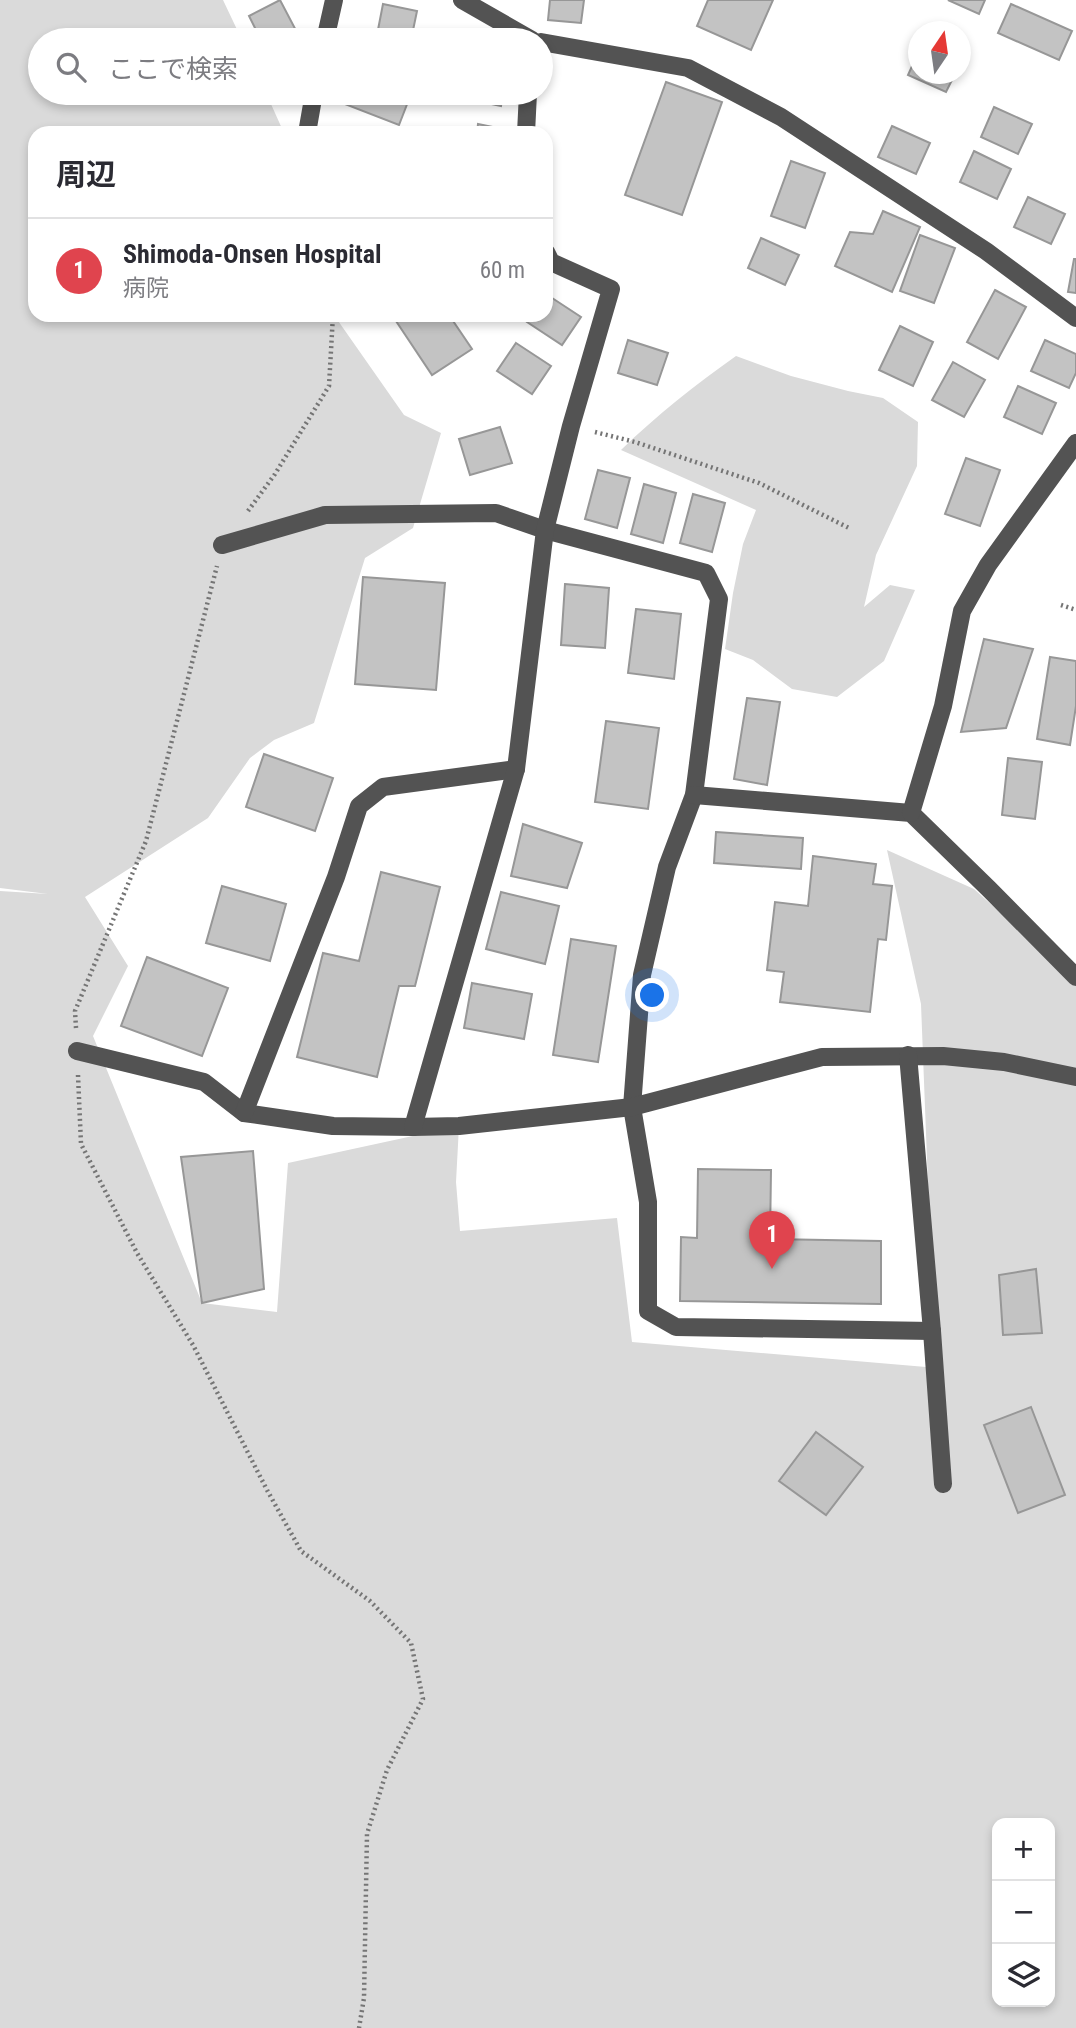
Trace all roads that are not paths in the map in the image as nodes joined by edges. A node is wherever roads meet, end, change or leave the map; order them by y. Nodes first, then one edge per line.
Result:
1 (334, 0) edge
2 (462, 0) edge
3 (328, 28) edge
4 (511, 28) edge
5 (553, 44) edge
6 (312, 105) edge
7 (527, 105) edge
8 (308, 126) edge
9 (526, 126) edge
10 (553, 263) edge
11 (1076, 318) edge
12 (1076, 443) edge
13 (545, 530) junction
14 (222, 545) road end
15 (516, 769) junction
16 (694, 795) junction
17 (911, 813) junction
18 (1076, 977) edge
19 (77, 1051) road end
20 (908, 1055) junction
21 (1076, 1077) edge
22 (632, 1107) junction
23 (244, 1113) junction
24 (413, 1128) junction
25 (932, 1331) junction
26 (943, 1484) dead end

1 - 3 street
2 - 4 street
5 - 11 street
6 - 8 street
7 - 9 street
10 - 13 street
12 - 17 street
13 - 14 street
13 - 15 street
13 - 16 street
15 - 23 street
15 - 24 street
16 - 17 street
16 - 22 street
17 - 18 street
19 - 23 street
20 - 21 street
20 - 22 street
20 - 25 street
22 - 24 street
22 - 25 street
23 - 24 street
25 - 26 street

